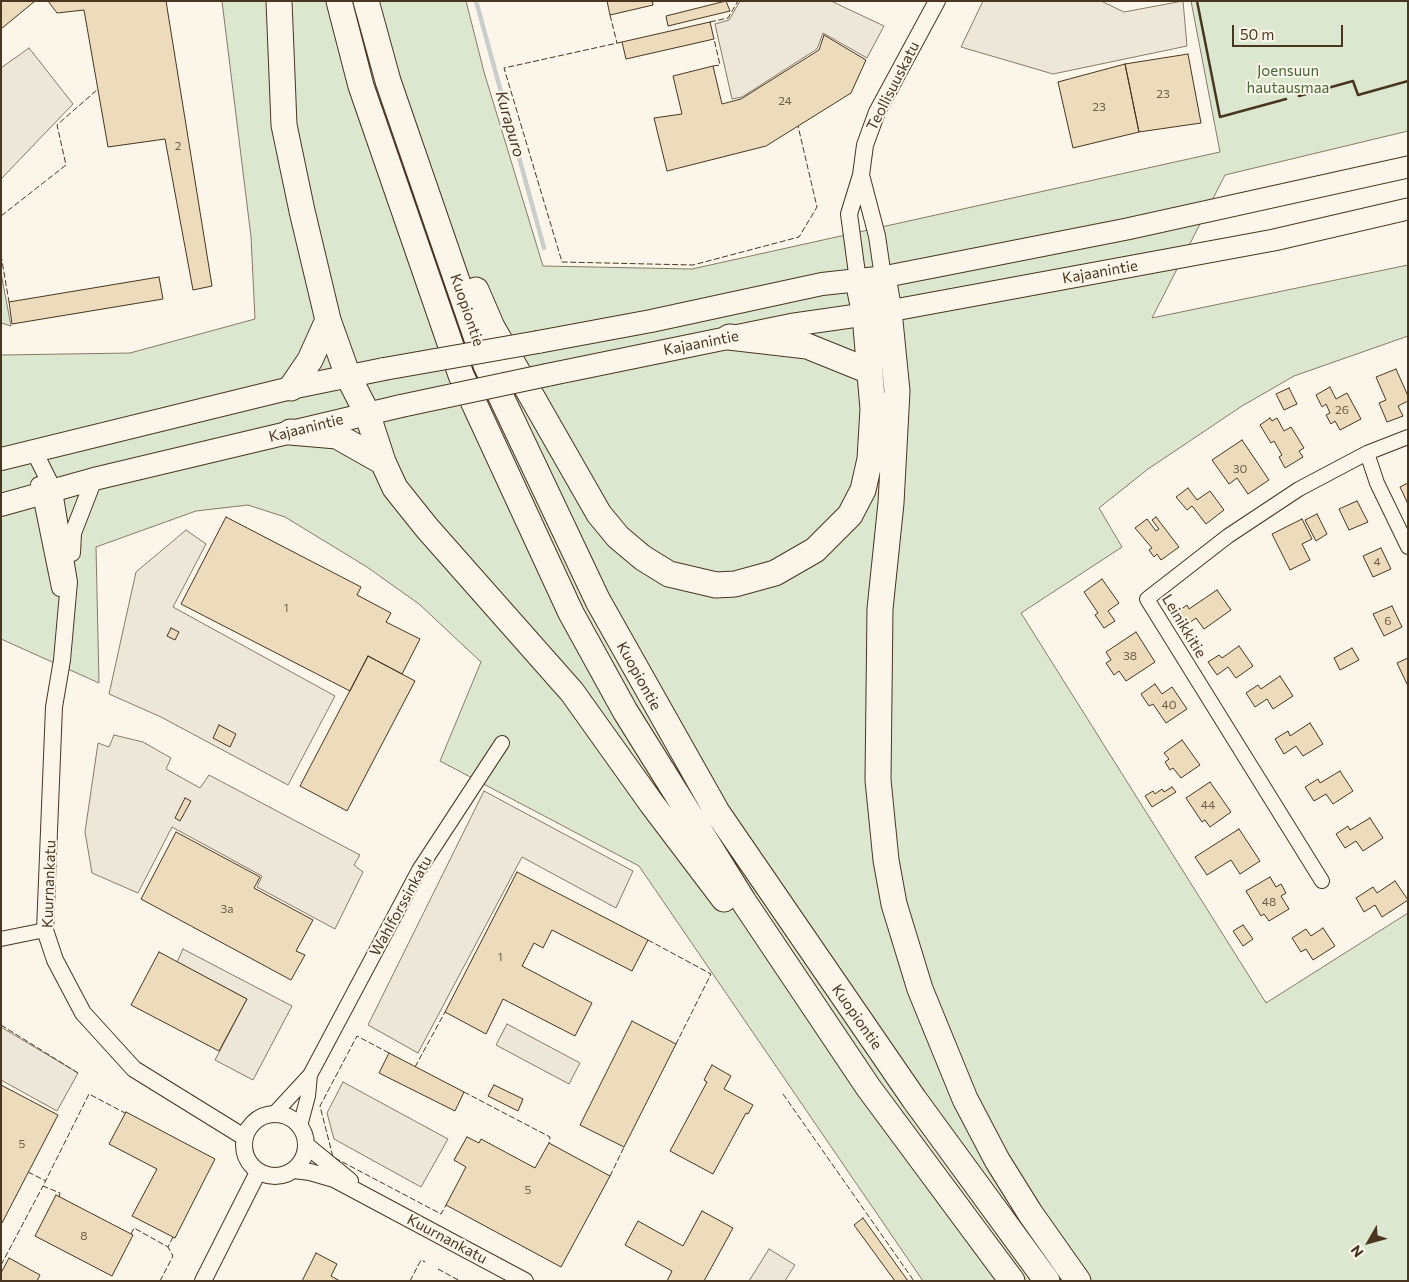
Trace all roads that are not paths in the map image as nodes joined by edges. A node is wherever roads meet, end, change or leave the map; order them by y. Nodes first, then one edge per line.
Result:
1 (279, 1) edge
2 (339, 1) edge
3 (366, 1) edge
4 (937, 1) edge
5 (411, 146) junction
6 (1408, 167) edge
7 (860, 175) junction
8 (1408, 209) edge
9 (882, 277) junction
10 (858, 281) junction
11 (889, 311) junction
12 (865, 315) junction
13 (328, 320) junction
14 (729, 337) junction
15 (869, 371) junction
16 (348, 376) junction
17 (291, 388) junction
18 (367, 413) junction
19 (290, 432) junction
20 (1408, 437) edge
21 (34, 451) junction
22 (1368, 453) junction
23 (1, 459) edge
24 (383, 462) junction
25 (94, 479) junction
26 (47, 492) junction
27 (1, 505) edge
28 (1408, 547) edge
29 (69, 582) junction
30 (64, 633) junction
31 (502, 743) dead end
32 (1322, 881) dead end
33 (45, 930) junction
34 (1, 939) edge
35 (310, 1075) junction
36 (868, 1087) junction
37 (274, 1114) junction
38 (300, 1126) junction
39 (244, 1137) junction
40 (306, 1144) junction
41 (294, 1170) junction
42 (258, 1172) junction
43 (369, 1197) junction
44 (1045, 1277) edge
45 (203, 1281) edge
46 (525, 1281) edge
47 (1012, 1281) edge
48 (1078, 1281) edge

1 - 13 highway
2 - 36 highway, Kuopiontie
3 - 5 highway, Kuopiontie
4 - 7 street, Teollisuuskatu
5 - 15 highway
5 - 44 highway, Kuopiontie
6 - 9 main road
7 - 9 street, Teollisuuskatu
7 - 10 street, Teollisuuskatu
8 - 11 main road, Kajaanintie
9 - 10 highway, Kajaanintie
9 - 11 highway
10 - 12 highway
10 - 16 highway, Kajaanintie, bridge
11 - 12 highway, Kajaanintie
11 - 48 highway
12 - 14 highway, Kajaanintie
12 - 15 highway
13 - 16 highway
13 - 17 highway
14 - 15 highway
14 - 18 highway, Kajaanintie, bridge
16 - 17 highway, Kajaanintie
16 - 18 highway
17 - 21 highway, Kajaanintie
18 - 19 highway, Kajaanintie
18 - 24 highway
19 - 24 highway
19 - 25 highway, Kajaanintie
20 - 22 street, Leinikkitie
21 - 23 highway, Kajaanintie
21 - 26 street, Kuurnankatu
22 - 28 street
22 - 32 street, Leinikkitie
24 - 36 highway
25 - 26 highway, Kajaanintie
25 - 29 street
26 - 27 highway, Kajaanintie
26 - 29 street, Kuurnankatu
26 - 30 street, Kuurnankatu
29 - 30 street, Kuurnankatu
30 - 33 street, Kuurnankatu
31 - 35 street, Wahlforssinkatu
33 - 34 street
33 - 39 street, Kuurnankatu
35 - 37 street, Wahlforssinkatu
35 - 38 street, Wahlforssinkatu
36 - 47 highway, Kuopiontie
37 - 38 street
37 - 39 street
38 - 40 street
39 - 42 street
40 - 41 street
40 - 43 street, Kuurnankatu
41 - 42 street
41 - 43 street, Kuurnankatu
42 - 45 street
43 - 46 street, Kuurnankatu

